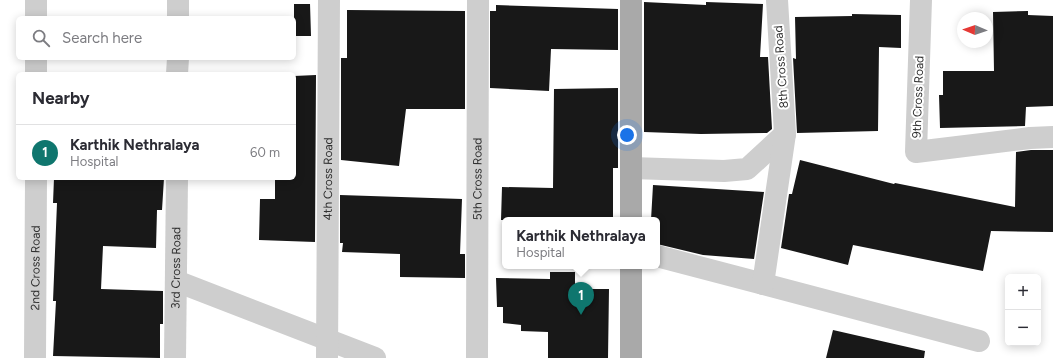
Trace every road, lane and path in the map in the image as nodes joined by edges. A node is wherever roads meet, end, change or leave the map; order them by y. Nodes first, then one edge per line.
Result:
1 (36, 0) edge
2 (178, 0) edge
3 (329, 0) edge
4 (478, 0) edge
5 (631, 0) edge
6 (777, 0) edge
7 (921, 0) edge
8 (36, 16) edge
9 (178, 16) edge
10 (36, 60) edge
11 (178, 60) edge
12 (36, 72) edge
13 (177, 72) edge
14 (786, 134) junction
15 (1053, 137) edge
16 (631, 168) junction
17 (36, 180) edge
18 (177, 180) edge
19 (631, 217) edge
20 (660, 257) edge
21 (631, 269) edge
22 (176, 281) junction
23 (763, 284) junction
24 (979, 341) dead end
25 (327, 349) edge
26 (35, 358) edge
27 (175, 358) edge
28 (375, 358) edge
29 (476, 358) edge
30 (631, 358) edge

1 - 8 street
2 - 9 street
3 - 25 street, 4th Cross Road
4 - 29 street, 5th Cross Road
5 - 16 main road
6 - 14 street, 8th Cross Road
7 - 15 street, 9th Cross Road
10 - 12 street
11 - 13 street
14 - 16 street
14 - 23 street, 8th Cross Road
16 - 19 main road
17 - 26 street, 2nd Cross Road
18 - 22 street, 3rd Cross Road
20 - 23 street
21 - 30 main road
22 - 25 street
22 - 27 street, 3rd Cross Road
23 - 24 street
25 - 28 street

